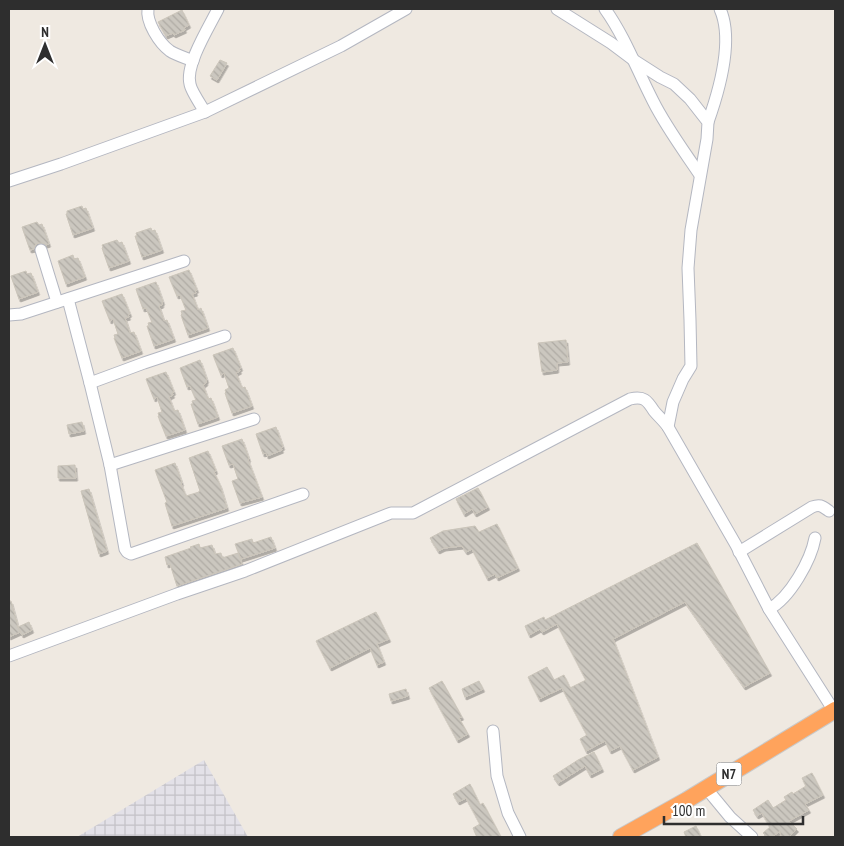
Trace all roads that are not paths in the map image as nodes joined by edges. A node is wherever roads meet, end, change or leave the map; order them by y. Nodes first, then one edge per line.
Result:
1 (148, 9) edge
2 (218, 9) edge
3 (406, 9) edge
4 (557, 9) edge
5 (605, 9) edge
6 (720, 9) edge
7 (193, 61) junction
8 (635, 61) junction
9 (205, 112) junction
10 (708, 122) junction
11 (700, 175) junction
12 (9, 181) edge
13 (41, 250) dead end
14 (184, 261) dead end
15 (63, 300) junction
16 (9, 316) edge
17 (225, 336) dead end
18 (90, 383) junction
19 (254, 418) dead end
20 (668, 427) junction
21 (110, 465) junction
22 (303, 494) dead end
23 (828, 511) dead end
24 (815, 538) dead end
25 (739, 552) junction
26 (769, 609) junction
27 (9, 656) edge
28 (834, 710) edge
29 (493, 732) dead end
30 (706, 788) junction
31 (520, 837) edge
32 (622, 837) edge
33 (752, 837) edge

1 - 7 street
2 - 7 street
3 - 9 street
4 - 8 street
5 - 8 street
6 - 10 street
7 - 9 street
8 - 10 street
8 - 11 street
9 - 12 street
10 - 11 street
11 - 20 street
13 - 15 street
14 - 15 street
15 - 16 street
15 - 18 street
17 - 18 street
18 - 21 street
19 - 21 street
20 - 25 street
20 - 27 street
21 - 22 street
23 - 25 street
24 - 26 street
25 - 26 street
26 - 28 street
28 - 30 highway, N7
29 - 31 street
30 - 32 highway, N7
30 - 33 street

